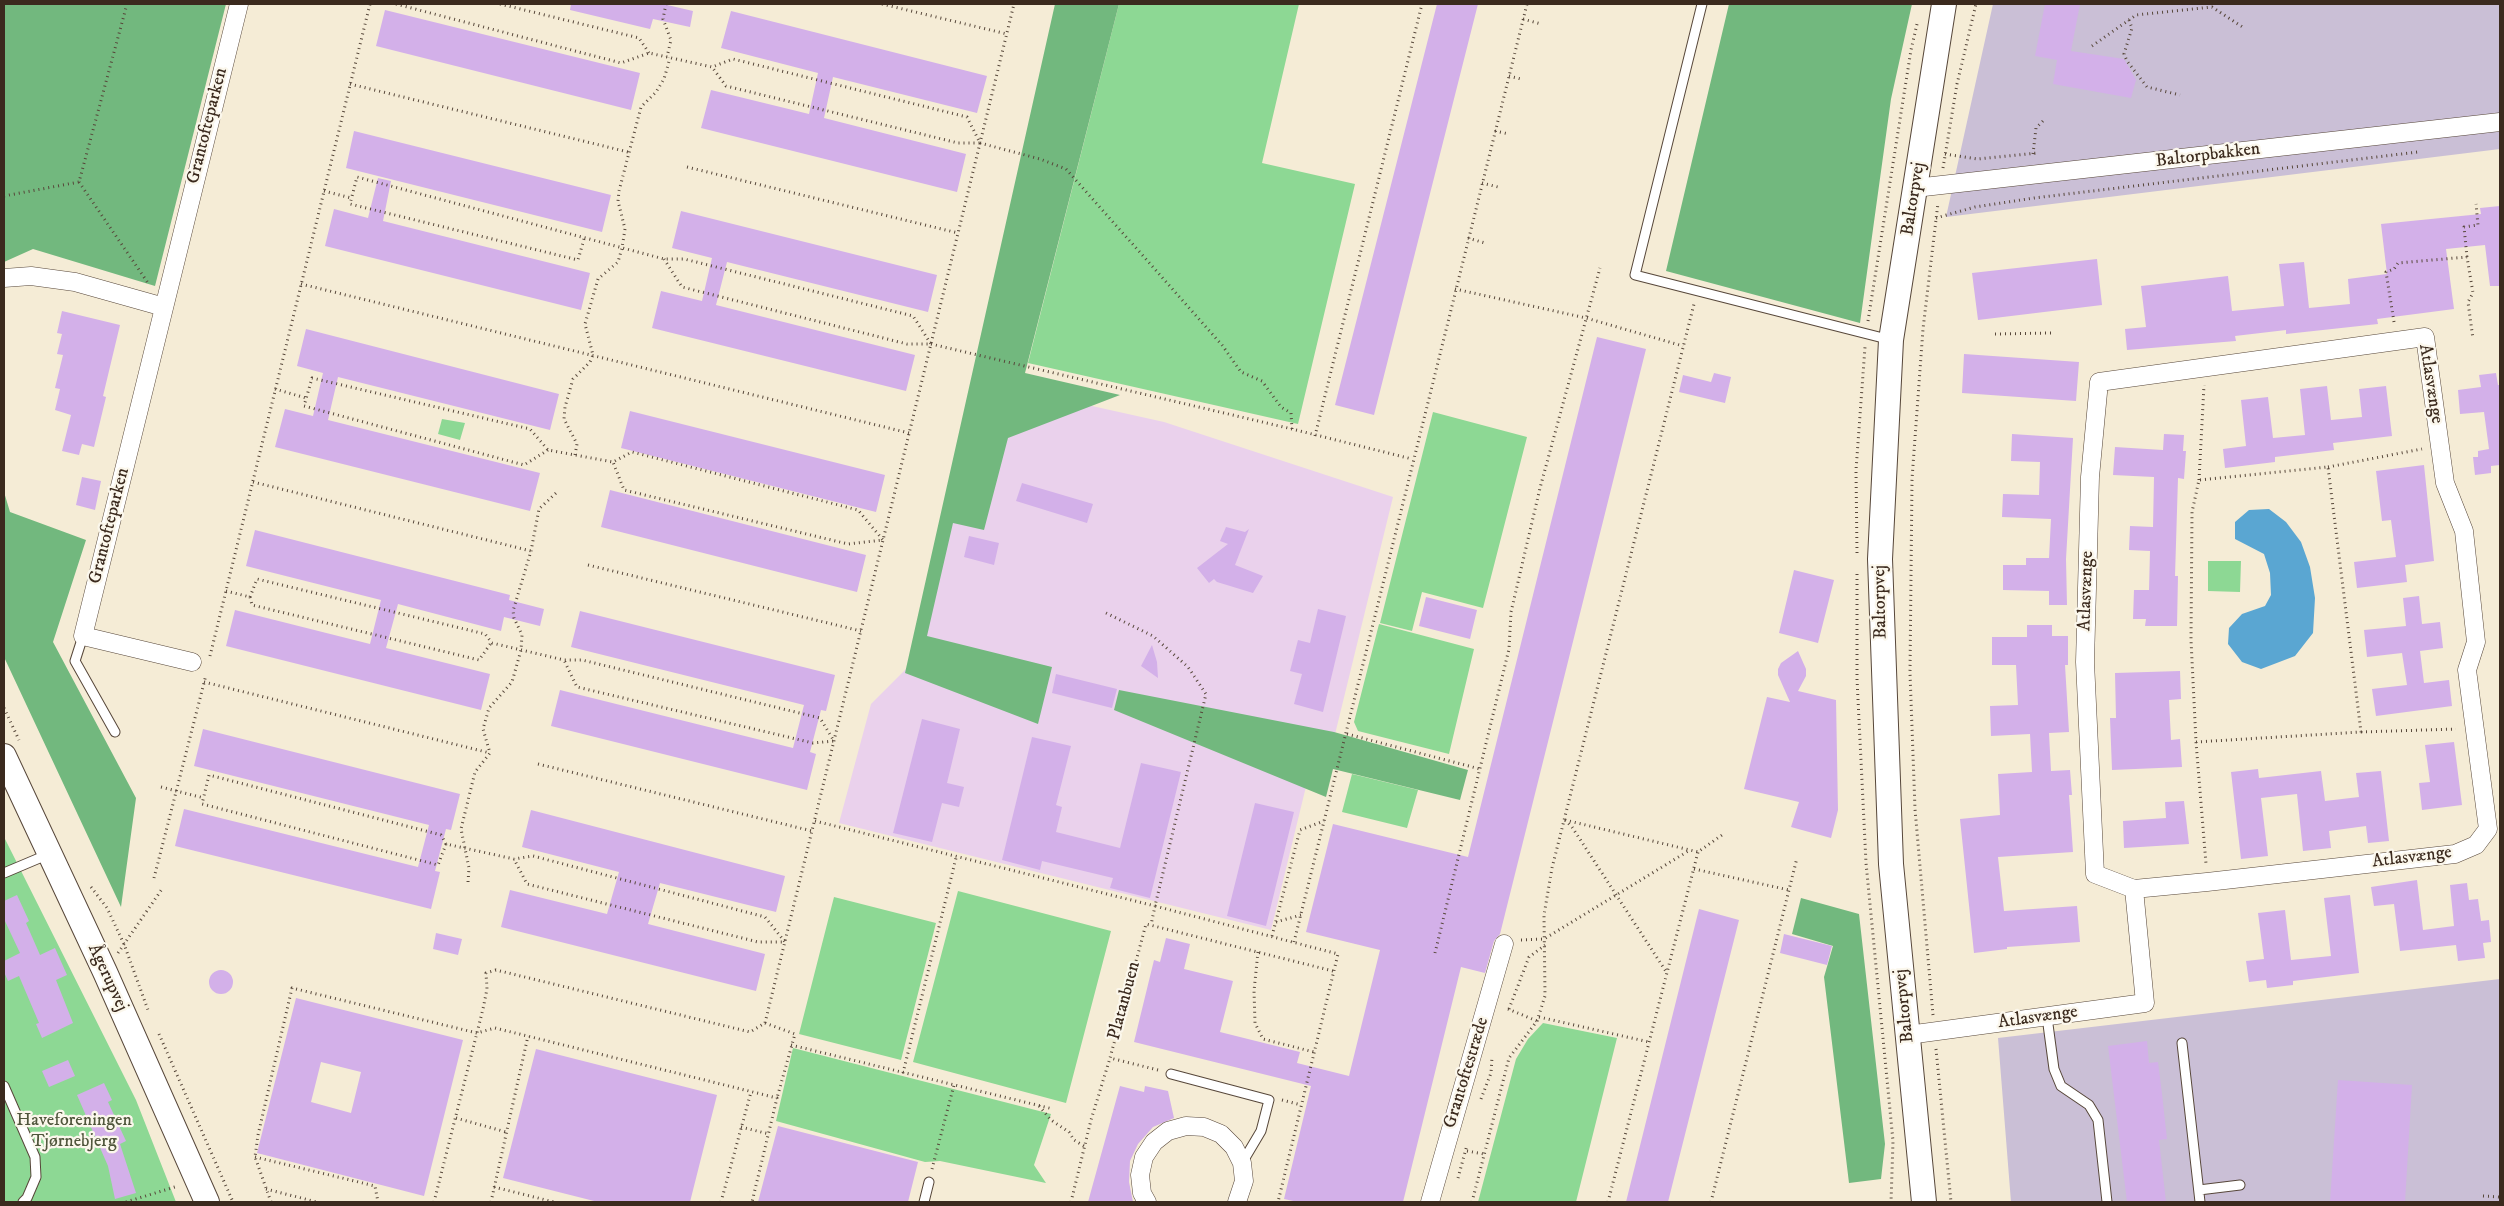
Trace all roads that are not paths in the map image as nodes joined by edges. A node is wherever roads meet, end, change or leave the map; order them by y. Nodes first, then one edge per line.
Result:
1 (239, 4) edge
2 (1702, 4) edge
3 (1944, 4) edge
4 (2500, 122) edge
5 (1916, 188) junction
6 (4, 278) edge
7 (164, 307) junction
8 (1891, 340) junction
9 (83, 636) junction
10 (200, 664) road end
11 (116, 732) dead end
12 (4, 756) edge
13 (49, 854) junction
14 (4, 873) edge
15 (2134, 889) junction
16 (1504, 944) dead end
17 (2047, 1017) junction
18 (1908, 1035) junction
19 (2182, 1043) dead end
20 (1171, 1074) road end
21 (4, 1086) edge
22 (1242, 1163) junction
23 (929, 1182) road end
24 (2240, 1185) dead end
25 (2199, 1190) junction
26 (25, 1200) edge
27 (207, 1202) edge
28 (924, 1202) edge
29 (1147, 1202) edge
30 (1237, 1202) edge
31 (1430, 1202) edge
32 (1924, 1202) edge
33 (2107, 1202) edge
34 (2200, 1202) edge

1 - 7 street, Grantofteparken
2 - 8 lane
3 - 5 street, Baltorpvej
4 - 5 street, Baltorpbakken
5 - 8 street, Baltorpvej
6 - 7 street
7 - 9 street, Grantofteparken
8 - 18 street, Baltorpvej
9 - 10 street
9 - 11 lane
12 - 13 street, Ågerupvej
13 - 14 lane
13 - 27 street, Ågerupvej
15 - 15 street, Atlasvænge
15 - 17 street, Atlasvænge
16 - 31 street, Grantoftestræde
17 - 18 street, Atlasvænge
17 - 33 lane
18 - 32 street, Baltorpvej
19 - 25 lane
20 - 22 lane
21 - 26 lane
22 - 29 street
22 - 30 street
23 - 28 lane
24 - 25 lane
25 - 34 lane

